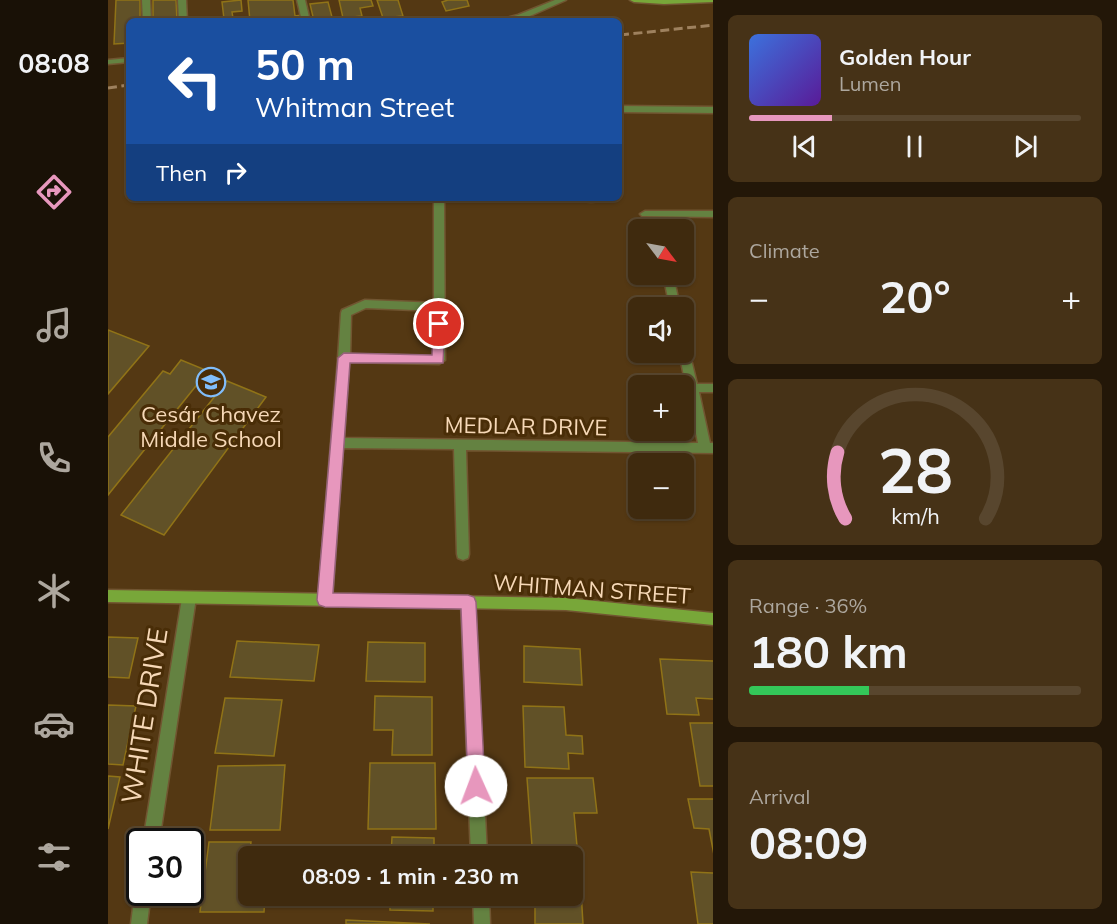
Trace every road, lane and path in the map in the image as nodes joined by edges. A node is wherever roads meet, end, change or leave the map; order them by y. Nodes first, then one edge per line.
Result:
1 (146, 0) edge
2 (182, 0) edge
3 (301, 0) edge
4 (562, 0) edge
5 (634, 0) edge
6 (713, 0) edge
7 (147, 18) edge
8 (183, 18) edge
9 (305, 18) edge
10 (510, 18) edge
11 (126, 60) edge
12 (108, 62) edge
13 (622, 109) edge
14 (713, 110) edge
15 (439, 201) edge
16 (645, 214) dead end
17 (713, 214) edge
18 (439, 307) junction
19 (344, 358) junction
20 (694, 388) edge
21 (713, 388) edge
22 (694, 395) edge
23 (337, 443) junction
24 (460, 444) junction
25 (709, 448) edge
26 (463, 554) dead end
27 (108, 596) edge
28 (189, 598) junction
29 (325, 600) junction
30 (468, 602) junction
31 (713, 619) edge
32 (153, 828) edge
33 (479, 846) edge
34 (141, 906) edge
35 (481, 906) edge
36 (139, 924) edge
37 (482, 924) edge

1 - 7 street
2 - 8 street
3 - 9 street
4 - 10 street
5 - 6 street
11 - 12 street
13 - 14 street
15 - 18 street
16 - 17 street
18 - 19 street
18 - 19 street
19 - 23 street
20 - 21 street
22 - 25 street
23 - 24 street, MEDLAR DRIVE
23 - 29 street
24 - 25 street, MEDLAR DRIVE
24 - 26 street
27 - 28 street, WHITMAN STREET
28 - 29 street, WHITMAN STREET
28 - 32 street, WHITE DRIVE
29 - 30 street, WHITMAN STREET
30 - 31 street, WHITMAN STREET
30 - 33 street
34 - 36 street
35 - 37 street

